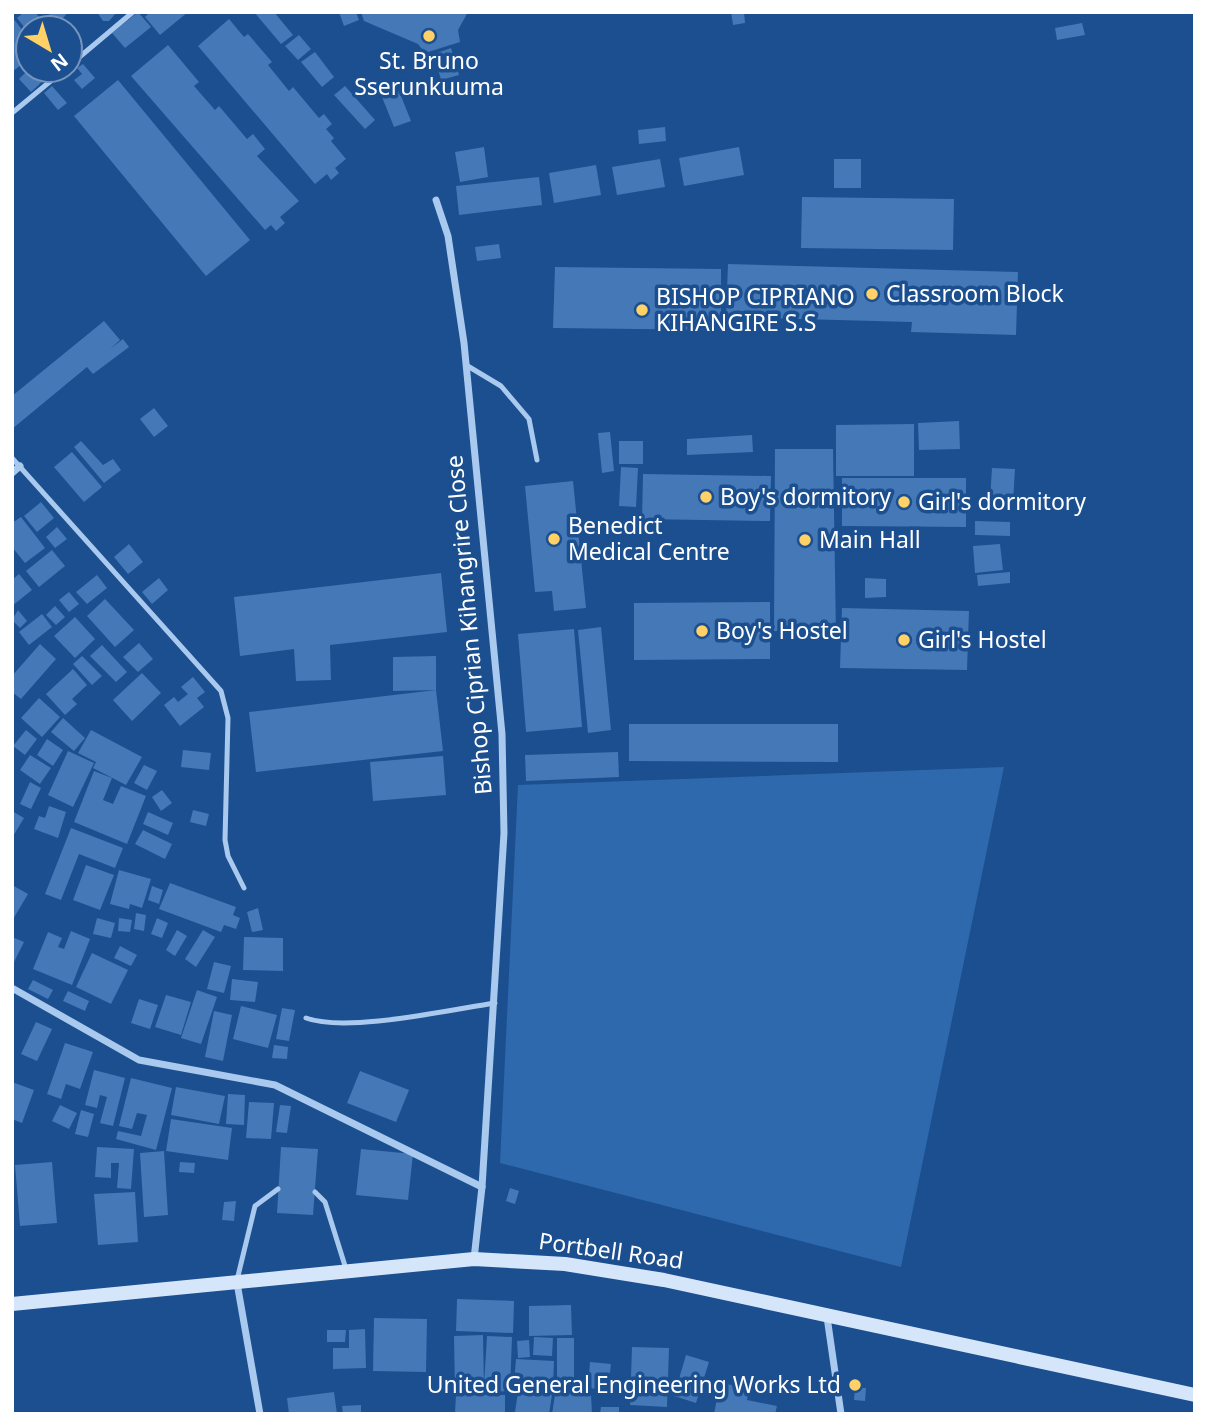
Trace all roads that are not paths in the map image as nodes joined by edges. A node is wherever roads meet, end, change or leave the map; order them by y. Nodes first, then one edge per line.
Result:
1 (133, 12) edge
2 (84, 53) edge
3 (47, 84) edge
4 (12, 113) edge
5 (436, 200) dead end
6 (466, 365) junction
7 (12, 458) edge
8 (537, 460) dead end
9 (20, 466) junction
10 (12, 473) edge
11 (244, 888) dead end
12 (12, 988) edge
13 (495, 1003) junction
14 (306, 1018) dead end
15 (482, 1187) junction
16 (278, 1189) dead end
17 (315, 1192) dead end
18 (474, 1259) junction
19 (347, 1272) junction
20 (237, 1282) junction
21 (12, 1304) edge
22 (827, 1317) junction
23 (1195, 1395) edge
24 (260, 1414) edge
25 (841, 1414) edge

1 - 2 lane
3 - 4 lane
5 - 6 street, Bishop Ciprian Kihangrire Close
6 - 8 lane
6 - 13 street, Bishop Ciprian Kihangrire Close
7 - 9 lane
9 - 10 street
9 - 11 lane
12 - 15 street
13 - 14 lane
13 - 15 street, Bishop Ciprian Kihangrire Close
15 - 18 street, Bishop Ciprian Kihangrire Close
16 - 20 lane
17 - 19 lane
18 - 19 main road, Portbell Road
18 - 22 main road, Portbell Road
19 - 20 main road, Portbell Road
20 - 21 main road, Portbell Road
20 - 24 street
22 - 23 main road, Portbell Road
22 - 25 street

